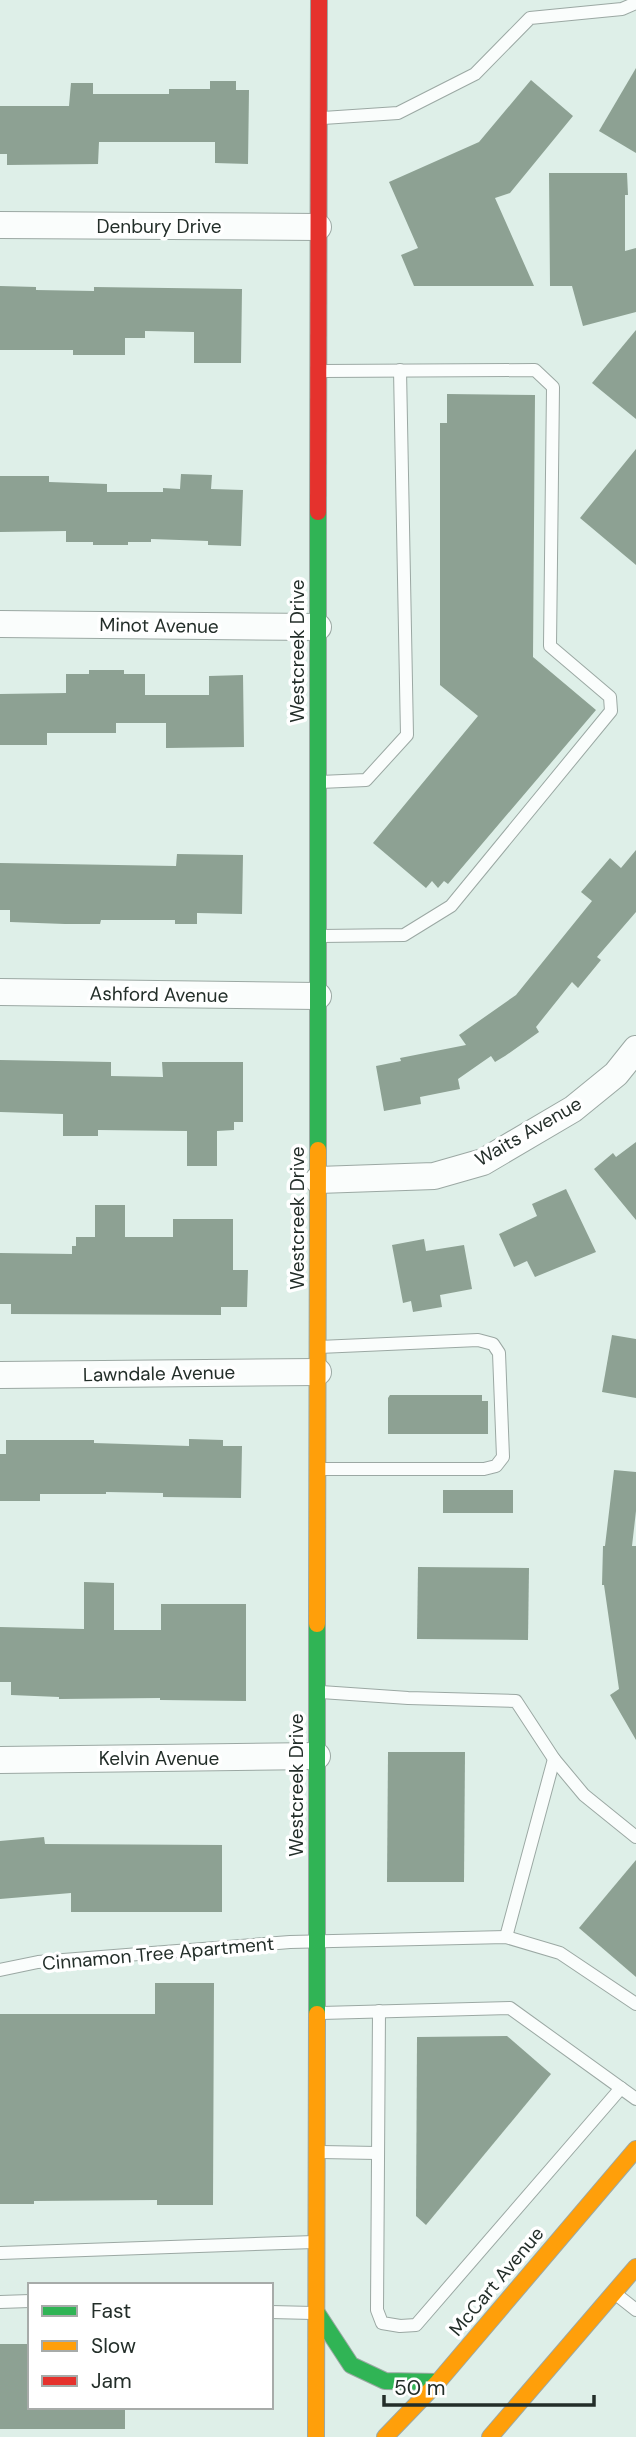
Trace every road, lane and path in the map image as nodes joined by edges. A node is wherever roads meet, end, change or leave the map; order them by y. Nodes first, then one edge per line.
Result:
1 (319, 0) edge
2 (636, 3) edge
3 (319, 119) junction
4 (0, 225) edge
5 (318, 227) junction
6 (400, 370) junction
7 (318, 371) junction
8 (0, 624) edge
9 (318, 627) junction
10 (318, 782) junction
11 (318, 936) junction
12 (0, 992) edge
13 (318, 996) junction
14 (636, 1049) edge
15 (317, 1180) junction
16 (317, 1360) junction
17 (0, 1375) edge
18 (317, 1469) junction
19 (317, 1692) junction
20 (317, 1756) junction
21 (554, 1759) junction
22 (0, 1760) edge
23 (636, 1837) edge
24 (506, 1937) junction
25 (317, 1942) junction
26 (0, 1970) edge
27 (636, 2004) edge
28 (379, 2011) junction
29 (317, 2013) junction
30 (621, 2088) junction
31 (636, 2099) edge
32 (636, 2149) edge
33 (317, 2152) junction
34 (377, 2153) junction
35 (317, 2242) junction
36 (0, 2253) edge
37 (636, 2267) edge
38 (614, 2292) junction
39 (28, 2301) edge
40 (0, 2302) edge
41 (636, 2310) edge
42 (273, 2312) edge
43 (317, 2313) junction
44 (438, 2382) junction
45 (316, 2437) edge
46 (385, 2437) edge
47 (490, 2437) edge

1 - 3 street, Westcreek Drive
2 - 3 lane
3 - 5 street, Westcreek Drive
4 - 5 street, Denbury Drive
5 - 7 street, Westcreek Drive
6 - 7 lane
6 - 10 lane
6 - 11 lane
7 - 9 street, Westcreek Drive
8 - 9 street, Minot Avenue
9 - 10 street, Westcreek Drive
10 - 11 street, Westcreek Drive
11 - 13 street, Westcreek Drive
12 - 13 street, Ashford Avenue
13 - 15 street, Westcreek Drive
14 - 15 street, Waits Avenue
15 - 16 street, Westcreek Drive
16 - 17 street, Lawndale Avenue
16 - 18 street, Westcreek Drive
16 - 18 lane
18 - 19 street, Westcreek Drive
19 - 20 street, Westcreek Drive
19 - 21 lane
20 - 22 street, Kelvin Avenue
20 - 25 street, Westcreek Drive
21 - 23 lane
21 - 24 lane
24 - 25 lane, Cinnamon Tree Apartment
24 - 27 lane, Cinnamon Tree Apartment
25 - 26 lane, Cinnamon Tree Apartment
25 - 29 street, Westcreek Drive
28 - 29 lane
28 - 30 lane
28 - 34 lane
29 - 33 street, Westcreek Drive
30 - 31 lane
30 - 34 lane
32 - 44 street, McCart Avenue
33 - 34 lane
33 - 35 street, Westcreek Drive
35 - 36 lane
35 - 43 street, Westcreek Drive
37 - 38 street
38 - 41 lane
38 - 47 street
39 - 40 lane
42 - 43 lane
43 - 44 street
43 - 45 street, Westcreek Drive
44 - 46 street, McCart Avenue

